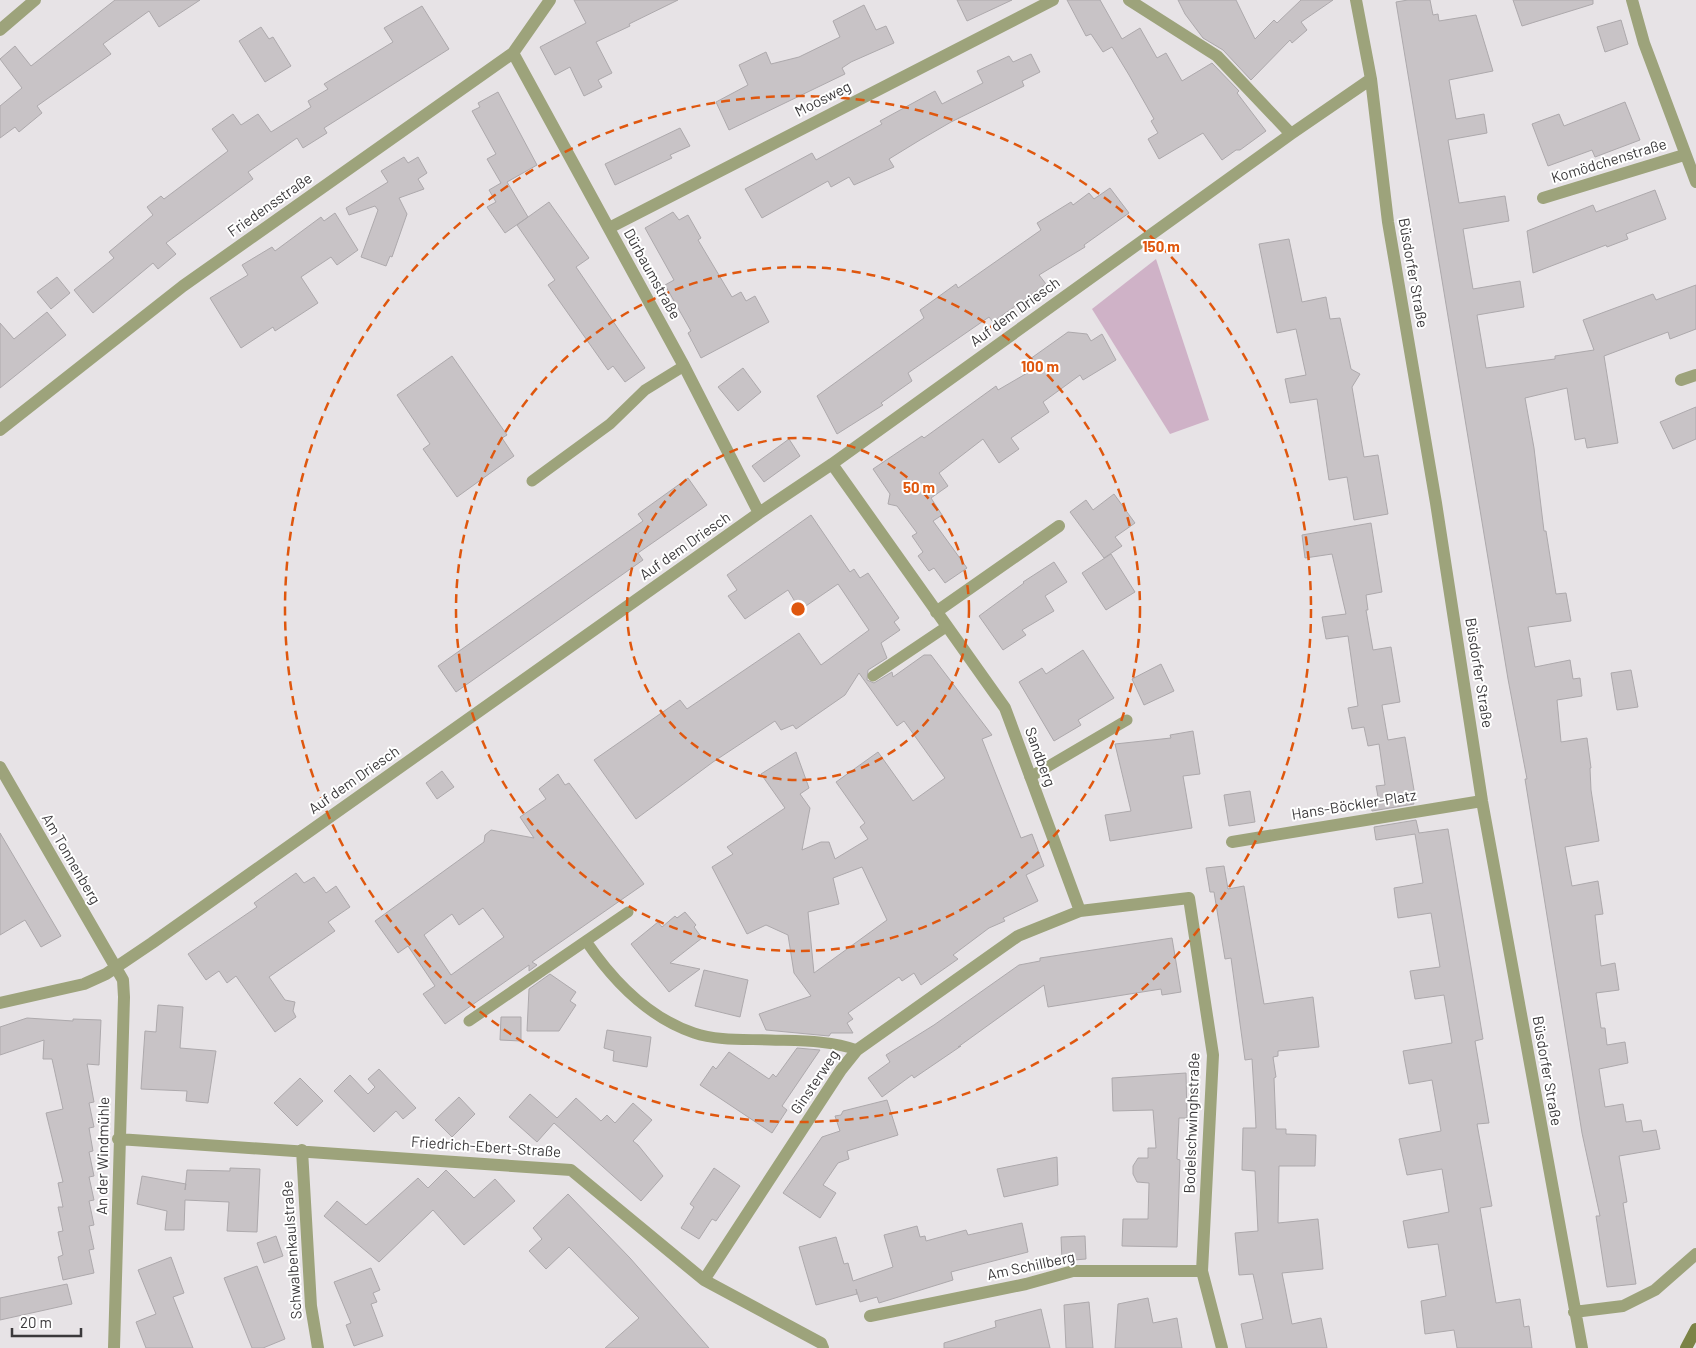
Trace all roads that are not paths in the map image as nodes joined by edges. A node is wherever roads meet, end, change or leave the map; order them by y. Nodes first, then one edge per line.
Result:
1 (35, 0) edge
2 (550, 0) edge
3 (1053, 0) edge
4 (1129, 0) edge
5 (1356, 0) edge
6 (1632, 0) edge
7 (0, 30) edge
8 (513, 53) junction
9 (1371, 79) junction
10 (1291, 134) junction
11 (1684, 155) junction
12 (1696, 182) edge
13 (1543, 198) dead end
14 (609, 228) junction
15 (684, 366) junction
16 (1696, 375) edge
17 (1681, 380) dead end
18 (0, 430) edge
19 (832, 464) junction
20 (532, 481) dead end
21 (759, 513) junction
22 (1059, 526) dead end
23 (936, 612) junction
24 (946, 627) junction
25 (873, 676) dead end
26 (1127, 720) dead end
27 (0, 767) edge
28 (1030, 777) junction
29 (1482, 801) junction
30 (1232, 842) dead end
31 (1080, 910) junction
32 (628, 912) dead end
33 (586, 941) junction
34 (116, 967) junction
35 (0, 1003) edge
36 (469, 1021) dead end
37 (857, 1050) junction
38 (118, 1139) junction
39 (302, 1150) junction
40 (1696, 1254) edge
41 (1202, 1271) junction
42 (704, 1280) junction
43 (1574, 1312) junction
44 (870, 1316) dead end
45 (1696, 1329) edge
46 (114, 1348) edge
47 (318, 1348) edge
48 (823, 1348) edge
49 (1222, 1348) edge
50 (1582, 1348) edge
51 (1686, 1348) edge

1 - 7 street
2 - 8 street, Friedensstraße
3 - 14 street, Moosweg
4 - 10 street
5 - 9 street, Büsdorfer Straße
6 - 11 street, Komödchenstraße
8 - 14 street, Dürbaumstraße
8 - 18 street, Friedensstraße
9 - 10 street, Auf dem Driesch
9 - 29 street, Büsdorfer Straße
10 - 19 street, Auf dem Driesch
11 - 12 street, Komödchenstraße
11 - 13 street, Komödchenstraße
14 - 15 street, Dürbaumstraße
15 - 20 lane
15 - 21 street, Dürbaumstraße
16 - 17 street
19 - 21 street, Auf dem Driesch
19 - 23 street, Sandberg
21 - 34 street, Auf dem Driesch
22 - 23 street
23 - 24 street, Sandberg
24 - 25 lane
24 - 28 street, Sandberg
26 - 28 lane
27 - 34 street, Am Tonnenberg
28 - 31 street, Sandberg
29 - 30 street, Hans-Böckler-Platz
29 - 43 street, Büsdorfer Straße
31 - 37 street, Ginsterweg
31 - 41 street, Bodelschwinghstraße
32 - 33 lane
33 - 36 lane
33 - 37 lane
34 - 35 street, Auf dem Driesch
34 - 38 street, An der Windmühle
37 - 42 street, Ginsterweg
38 - 39 street, Friedrich-Ebert-Straße
38 - 46 street, An der Windmühle
39 - 42 street, Friedrich-Ebert-Straße
39 - 47 street, Schwalbenkaulstraße
40 - 43 street
41 - 44 street, Am Schillberg
41 - 49 street, Bodelschwinghstraße
42 - 48 street, Friedrich-Ebert-Straße
43 - 50 street, Büsdorfer Straße
45 - 51 main road

